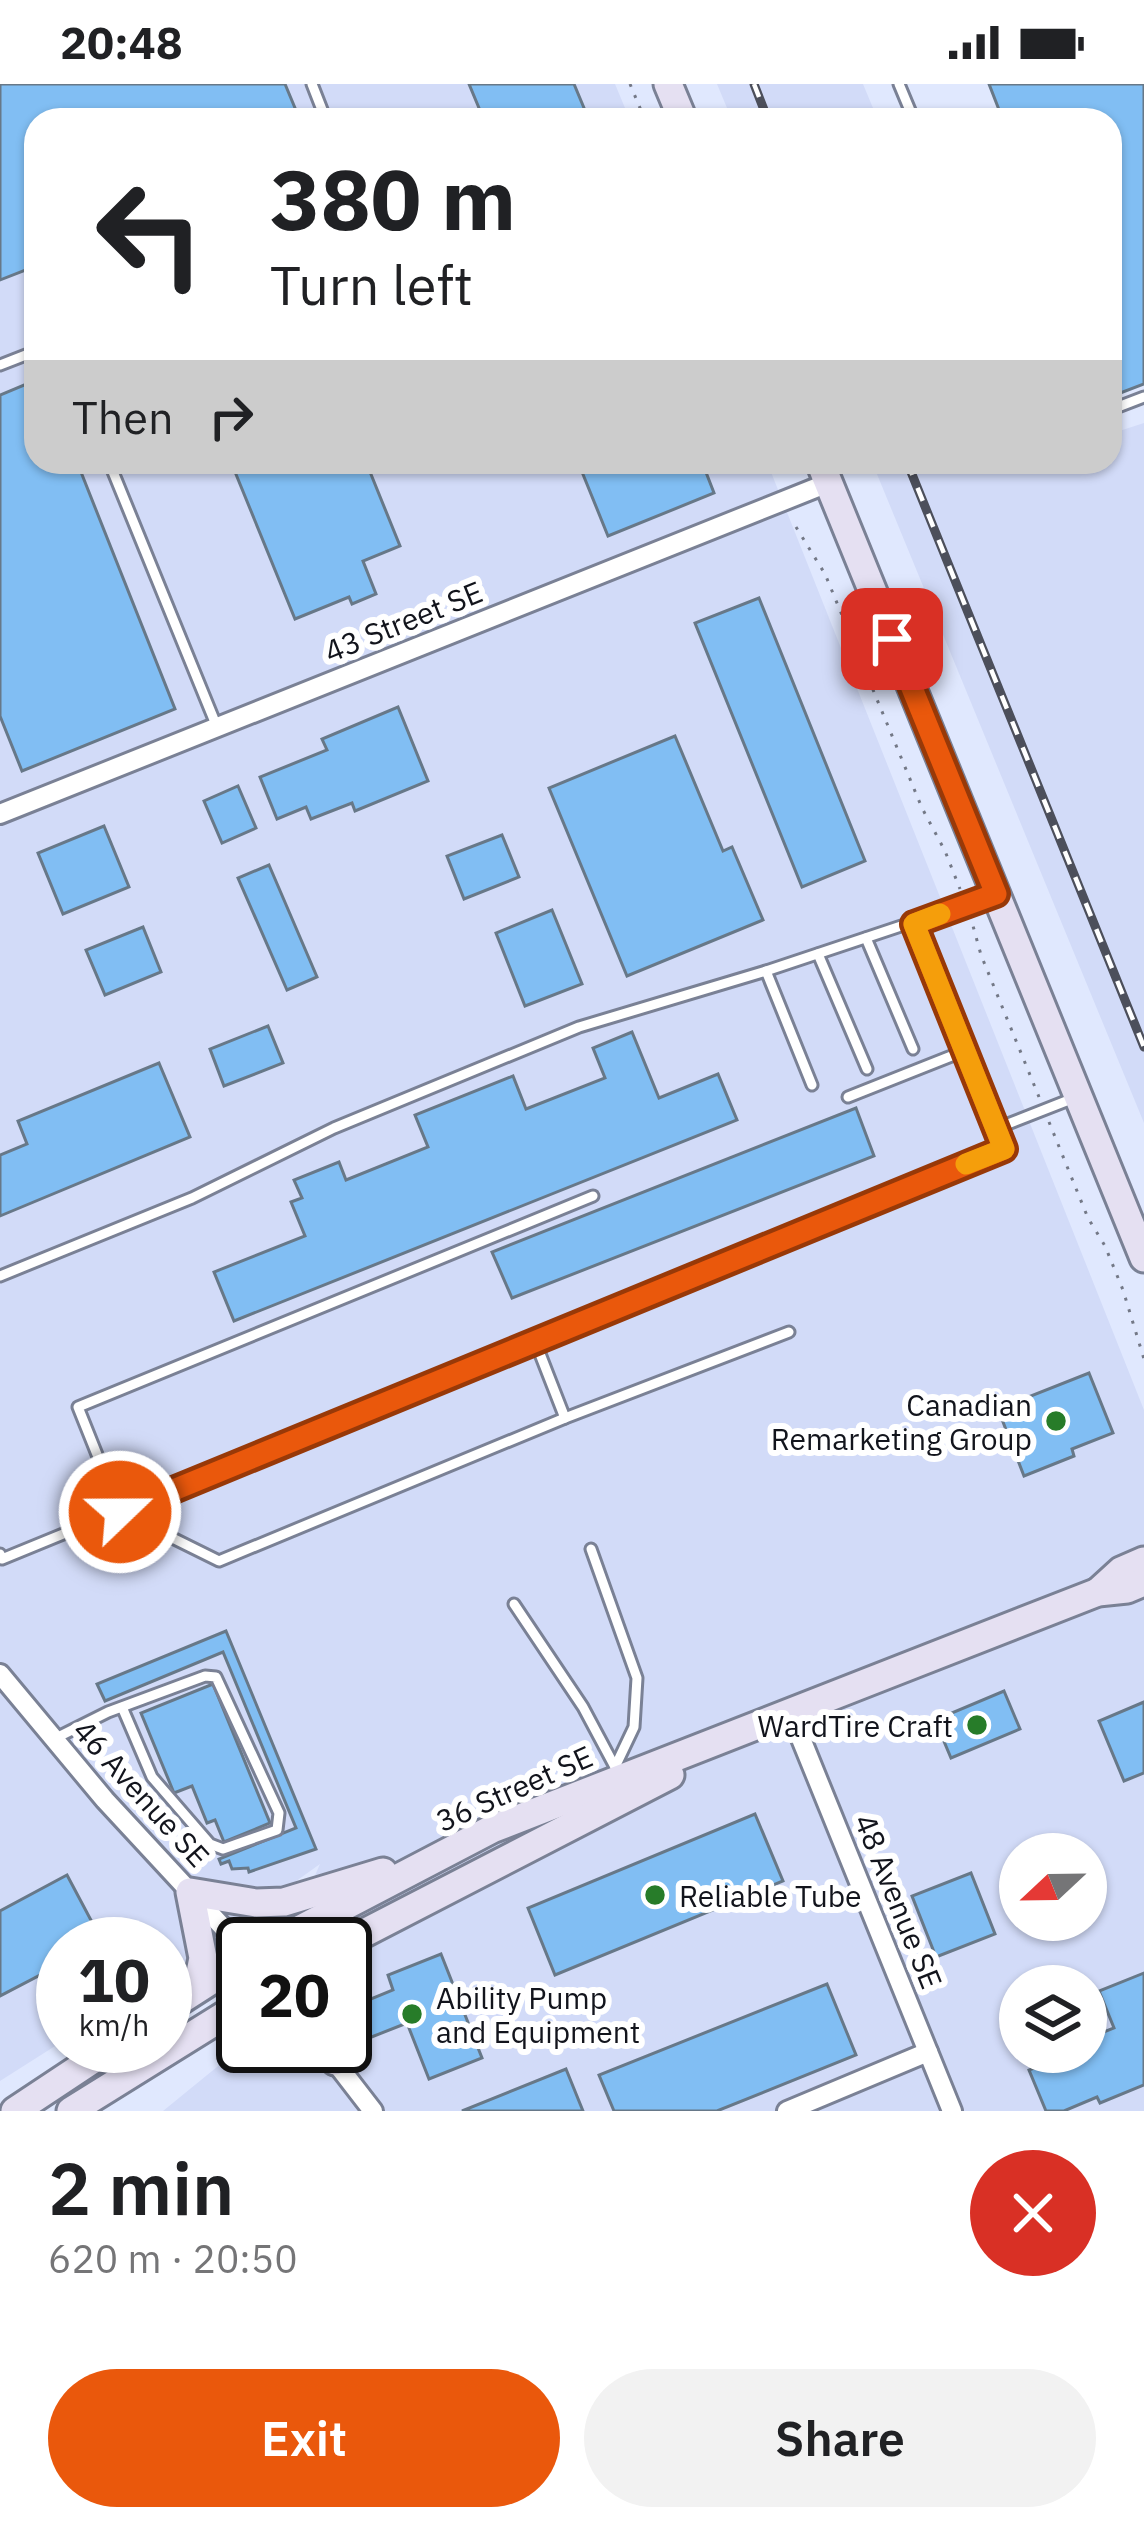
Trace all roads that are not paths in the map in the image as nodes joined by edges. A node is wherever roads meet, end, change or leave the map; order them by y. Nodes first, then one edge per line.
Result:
1 (114, 474) edge
2 (819, 474) edge
3 (825, 474) edge
4 (217, 727) junction
5 (0, 814) edge
6 (996, 894) junction
7 (914, 924) junction
8 (866, 938) junction
9 (818, 954) junction
10 (766, 971) junction
11 (913, 1049) dead end
12 (964, 1051) junction
13 (867, 1069) dead end
14 (812, 1085) dead end
15 (1078, 1096) junction
16 (848, 1097) dead end
17 (995, 1129) junction
18 (593, 1196) dead end
19 (1144, 1258) edge
20 (0, 1276) edge
21 (789, 1332) dead end
22 (535, 1341) junction
23 (565, 1418) junction
24 (120, 1512) junction
25 (591, 1549) dead end
26 (0, 1554) edge
27 (1144, 1562) edge
28 (1144, 1582) edge
29 (1098, 1592) junction
30 (514, 1604) dead end
31 (0, 1674) edge
32 (122, 1707) junction
33 (791, 1714) junction
34 (54, 1739) junction
35 (618, 1772) junction
36 (437, 1858) junction
37 (190, 1892) junction
38 (324, 1917) edge
39 (216, 1920) edge
40 (372, 1929) edge
41 (216, 1976) edge
42 (197, 1988) junction
43 (192, 1992) edge
44 (216, 2020) edge
45 (216, 2028) edge
46 (198, 2031) junction
47 (928, 2052) junction
48 (72, 2073) edge
49 (345, 2073) edge
50 (15, 2111) edge
51 (71, 2111) edge
52 (373, 2111) edge
53 (787, 2111) edge
54 (952, 2111) edge

1 - 4 lane
2 - 4 street, 43 Street SE
3 - 6 street
4 - 5 street, 43 Street SE
6 - 7 lane
6 - 15 street
7 - 8 lane
7 - 12 lane
8 - 9 lane
8 - 11 lane
9 - 10 lane
9 - 13 lane
10 - 14 lane
10 - 20 lane
12 - 16 lane
12 - 17 lane
15 - 17 lane
15 - 19 street
17 - 22 lane
18 - 24 lane
21 - 23 lane
22 - 23 lane
22 - 24 lane
23 - 24 lane
24 - 26 lane
25 - 35 lane
27 - 29 street, 36 Street SE
28 - 29 street, 36 Street SE
29 - 33 street, 36 Street SE
30 - 35 lane
31 - 34 street, 46 Avenue SE
32 - 32 lane
32 - 34 lane
33 - 35 street, 36 Street SE
33 - 40 street, 36 Street SE
33 - 47 street, 48 Avenue SE
34 - 37 street, 46 Avenue SE
35 - 36 street, 36 Street SE
36 - 37 street
36 - 38 street, 36 Street SE
37 - 39 street, 46 Avenue SE
37 - 42 street
41 - 42 street
42 - 43 street
44 - 46 street
45 - 46 street
46 - 51 street
47 - 53 street
47 - 54 street, 48 Avenue SE
48 - 50 street
49 - 52 street

